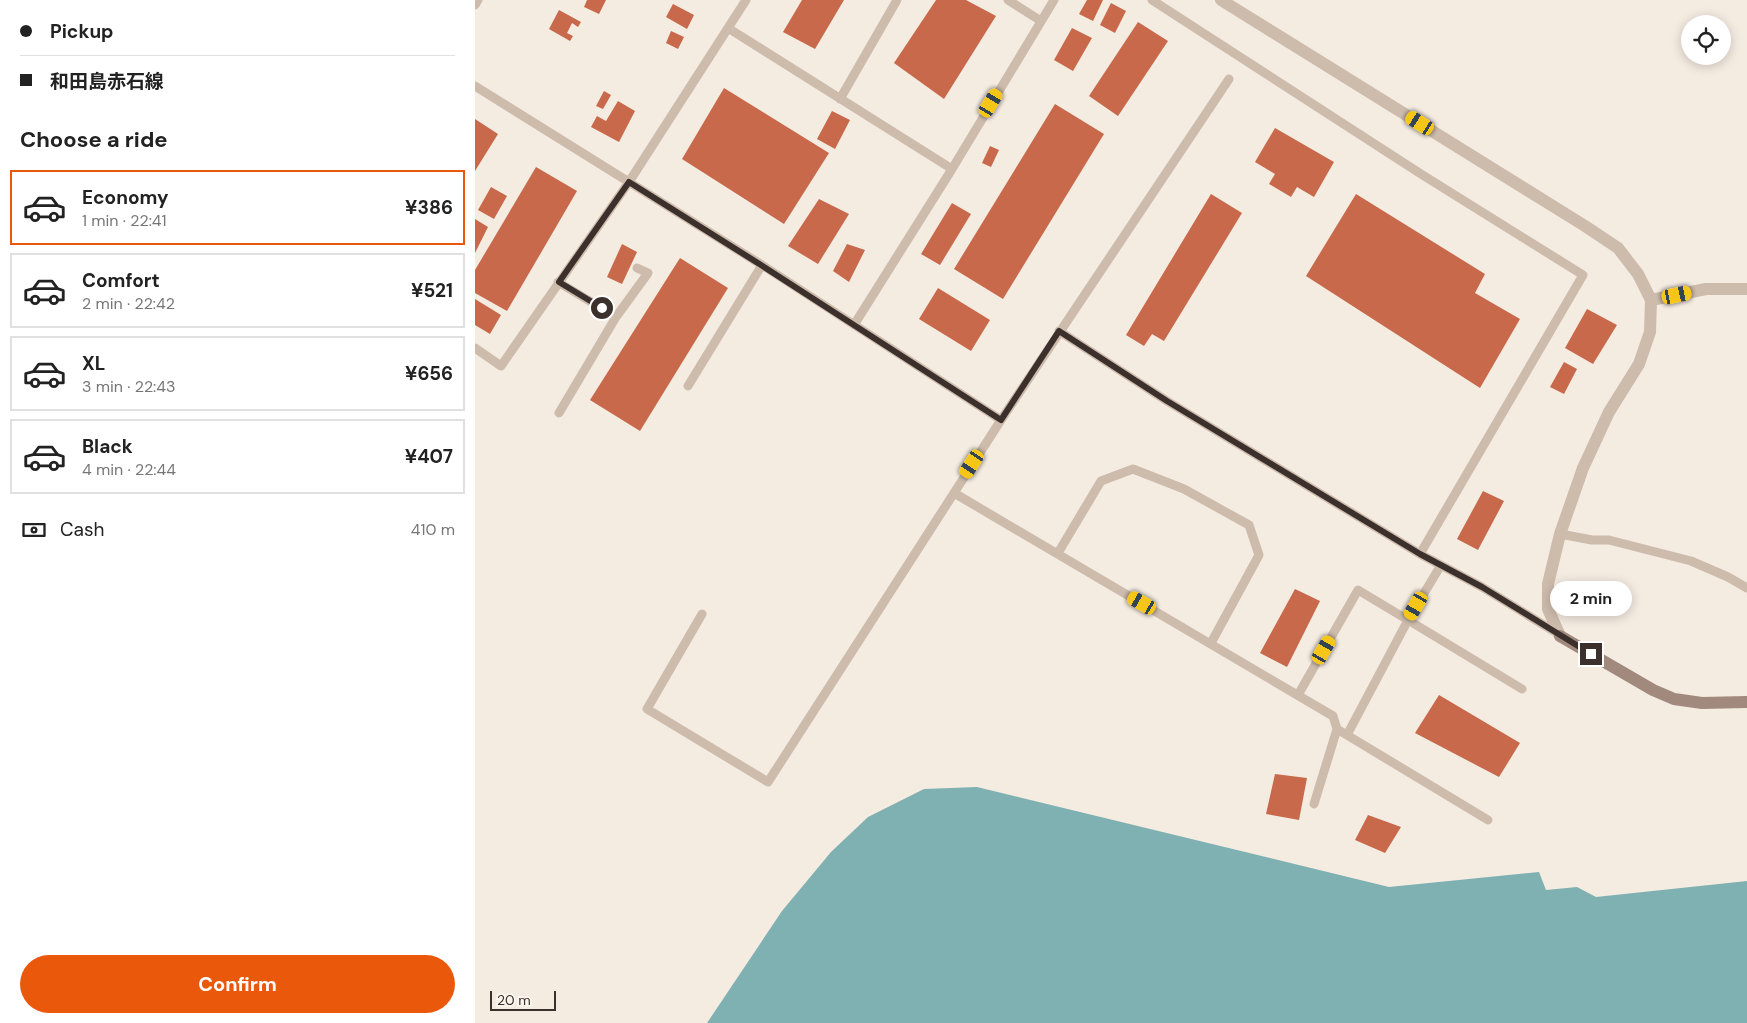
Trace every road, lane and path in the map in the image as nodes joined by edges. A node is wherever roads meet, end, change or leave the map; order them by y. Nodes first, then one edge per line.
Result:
1 (478, 0) edge
2 (746, 0) edge
3 (897, 0) edge
4 (1008, 0) edge
5 (1053, 0) edge
6 (1152, 0) edge
7 (1221, 0) edge
8 (475, 5) edge
9 (1041, 21) junction
10 (728, 28) junction
11 (1229, 79) dead end
12 (475, 86) edge
13 (840, 99) junction
14 (952, 169) junction
15 (629, 182) junction
16 (761, 265) junction
17 (637, 268) dead end
18 (559, 282) junction
19 (1747, 290) edge
20 (1651, 300) junction
21 (616, 317) junction
22 (854, 325) junction
23 (1059, 331) junction
24 (475, 348) edge
25 (688, 386) dead end
26 (559, 413) dead end
27 (1001, 420) junction
28 (953, 493) junction
29 (1560, 534) junction
30 (1058, 553) junction
31 (1420, 554) junction
32 (1441, 565) junction
33 (1746, 586) edge
34 (702, 614) dead end
35 (1408, 620) junction
36 (1560, 636) junction
37 (1211, 644) junction
38 (1522, 689) dead end
39 (1298, 695) junction
40 (1747, 702) edge
41 (1337, 729) junction
42 (1347, 735) junction
43 (1314, 804) dead end
44 (1488, 820) dead end

1 - 8 lane
2 - 10 lane
3 - 13 lane
4 - 9 lane
5 - 9 lane
6 - 31 lane
7 - 20 street
9 - 14 lane
10 - 13 lane
10 - 15 lane
11 - 23 lane
12 - 15 lane
13 - 14 lane
14 - 22 lane
15 - 16 lane
15 - 18 lane
16 - 22 lane
16 - 25 lane
17 - 21 lane
18 - 21 lane
18 - 24 lane
19 - 20 street
20 - 29 street
21 - 26 lane
22 - 27 lane
23 - 27 lane
23 - 31 lane
27 - 28 lane
28 - 30 lane
28 - 34 lane
29 - 33 lane
29 - 36 street
30 - 37 lane
30 - 37 lane
31 - 32 lane
32 - 35 lane
32 - 36 lane
35 - 38 lane
35 - 39 lane
35 - 42 lane
36 - 40 main road
37 - 39 lane
39 - 41 lane
41 - 42 lane
41 - 43 lane
42 - 44 lane

